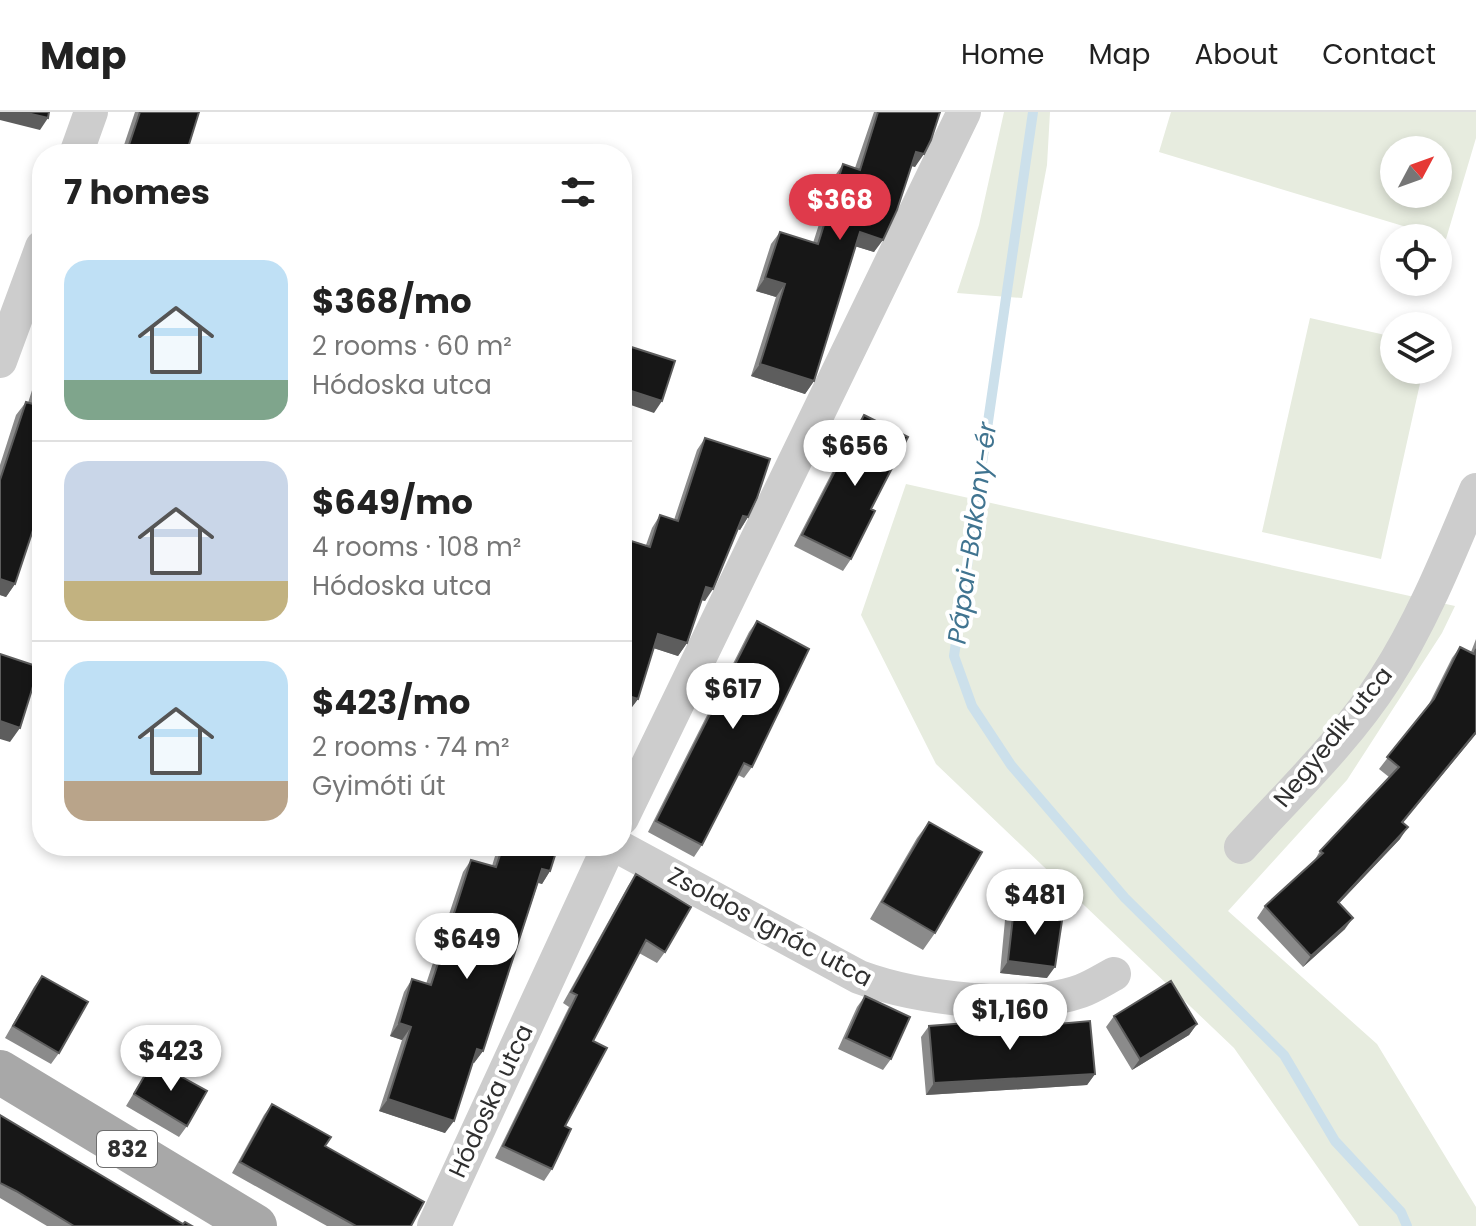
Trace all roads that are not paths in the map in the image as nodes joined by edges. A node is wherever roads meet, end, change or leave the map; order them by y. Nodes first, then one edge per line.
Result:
1 (91, 112) edge
2 (964, 112) edge
3 (80, 144) edge
4 (32, 274) edge
5 (0, 361) edge
6 (1476, 490) edge
7 (632, 797) edge
8 (1241, 847) dead end
9 (632, 854) edge
10 (604, 856) edge
11 (1114, 974) dead end
12 (0, 1072) edge
13 (255, 1226) edge
14 (434, 1226) edge

1 - 3 street
2 - 7 street
4 - 5 street
6 - 8 street, Negyedik utca
9 - 11 street, Zsoldos Ignác utca
10 - 14 street, Hódoska utca
12 - 13 main road, 832

